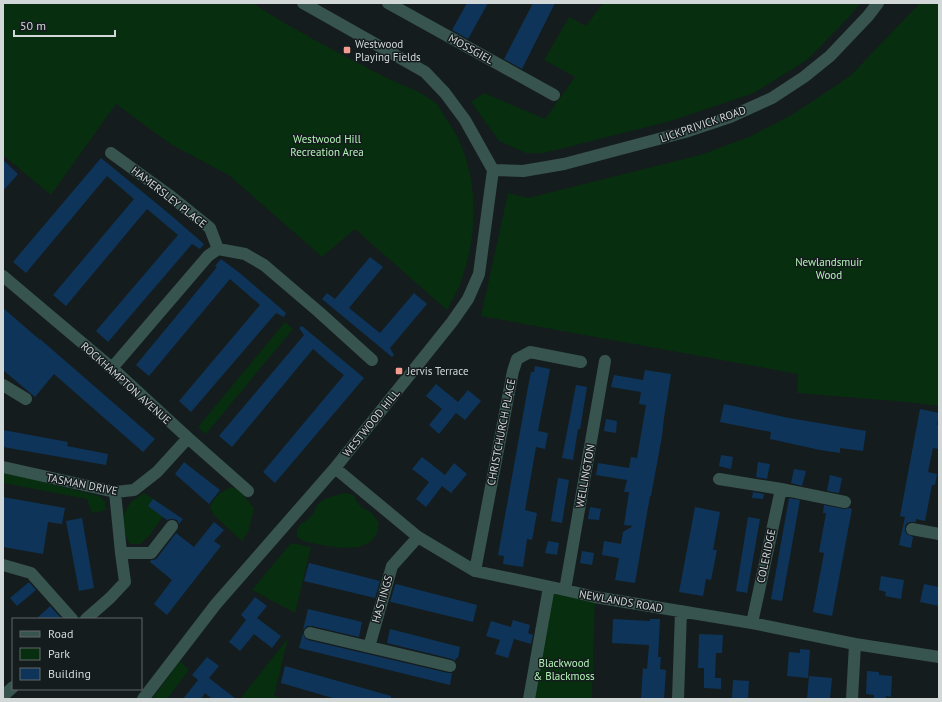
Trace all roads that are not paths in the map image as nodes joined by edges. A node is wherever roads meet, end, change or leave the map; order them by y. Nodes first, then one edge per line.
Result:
1 (303, 3) edge
2 (388, 3) edge
3 (878, 3) edge
4 (554, 95) dead end
5 (112, 153) dead end
6 (493, 170) junction
7 (218, 249) junction
8 (3, 276) edge
9 (372, 360) dead end
10 (581, 362) dead end
11 (605, 362) dead end
12 (112, 368) junction
13 (3, 386) edge
14 (26, 399) dead end
15 (188, 438) junction
16 (3, 467) edge
17 (335, 468) junction
18 (719, 478) dead end
19 (781, 489) junction
20 (248, 491) dead end
21 (115, 492) junction
22 (845, 502) dead end
23 (172, 526) dead end
24 (912, 529) dead end
25 (939, 534) edge
26 (418, 537) junction
27 (121, 553) junction
28 (3, 565) edge
29 (475, 571) junction
30 (549, 586) junction
31 (565, 590) junction
32 (681, 611) junction
33 (71, 618) edge
34 (87, 618) edge
35 (752, 623) junction
36 (310, 633) dead end
37 (855, 644) junction
38 (369, 647) junction
39 (939, 657) edge
40 (450, 666) dead end
41 (12, 688) edge
42 (3, 696) edge
43 (144, 699) edge
44 (529, 699) edge
45 (678, 699) edge
46 (852, 699) edge

1 - 6 street
2 - 4 street, MOSSGIEL
3 - 6 street, LICKPRIVICK ROAD
5 - 7 street, HAMERSLEY PLACE
6 - 17 street, WESTWOOD HILL
7 - 9 street
7 - 12 street
8 - 12 street, ROCKHAMPTON AVENUE
10 - 29 street, CHRISTCHURCH PLACE
11 - 31 street, WELLINGTON
12 - 15 street, ROCKHAMPTON AVENUE
13 - 14 street
15 - 20 street, ROCKHAMPTON AVENUE
15 - 21 street, TASMAN DRIVE
16 - 21 street, TASMAN DRIVE
17 - 26 street, NEWLANDS ROAD
17 - 43 street, WESTWOOD HILL
18 - 19 street
19 - 22 street
19 - 35 street, COLERIDGE
21 - 27 street
23 - 27 street
24 - 25 street
26 - 29 street, NEWLANDS ROAD
26 - 38 street, HASTINGS
27 - 34 street
28 - 33 street
29 - 30 street, NEWLANDS ROAD
30 - 31 street, NEWLANDS ROAD
30 - 44 street
31 - 32 street, NEWLANDS ROAD
32 - 35 street, NEWLANDS ROAD
32 - 45 street
35 - 37 street, NEWLANDS ROAD
36 - 38 street
37 - 39 street, NEWLANDS ROAD
37 - 46 street
38 - 40 street
41 - 42 street

